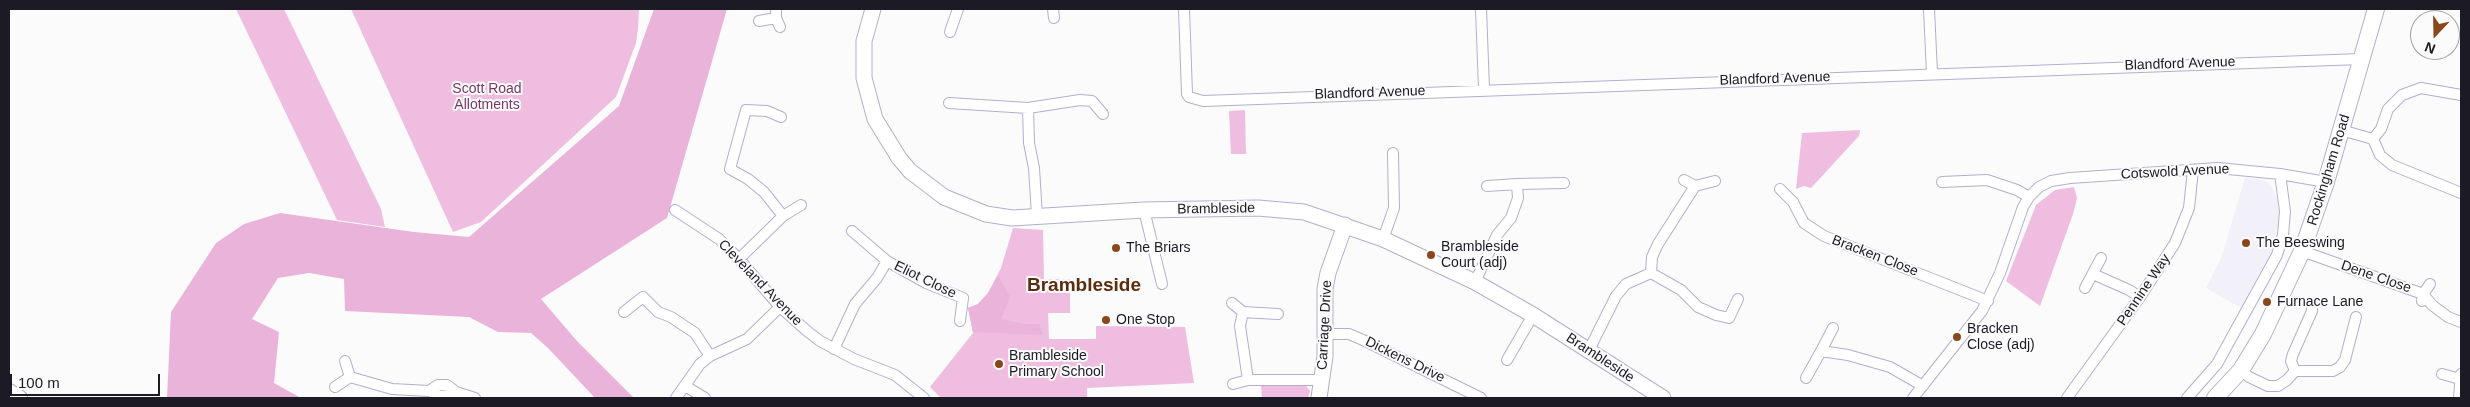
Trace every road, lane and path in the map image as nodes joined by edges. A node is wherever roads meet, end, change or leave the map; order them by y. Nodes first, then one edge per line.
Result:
1 (873, 9) edge
2 (958, 9) edge
3 (1184, 9) edge
4 (1481, 9) edge
5 (1929, 9) edge
6 (2376, 9) edge
7 (777, 18) edge
8 (759, 21) dead end
9 (950, 32) dead end
10 (2361, 59) junction
11 (1932, 73) junction
12 (1484, 89) junction
13 (2461, 95) edge
14 (949, 103) dead end
15 (1028, 108) junction
16 (1103, 114) dead end
17 (781, 117) dead end
18 (2341, 130) junction
19 (2373, 138) junction
20 (1393, 153) dead end
21 (2193, 170) junction
22 (2280, 174) junction
23 (1684, 180) dead end
24 (1715, 181) dead end
25 (1942, 182) dead end
26 (2326, 182) junction
27 (1564, 183) dead end
28 (1517, 184) junction
29 (1487, 186) dead end
30 (1696, 186) junction
31 (1780, 189) dead end
32 (2461, 193) edge
33 (2029, 197) junction
34 (800, 205) dead end
35 (675, 210) dead end
36 (1144, 210) junction
37 (783, 216) junction
38 (1037, 216) junction
39 (1345, 225) junction
40 (852, 231) dead end
41 (1383, 239) junction
42 (2302, 251) junction
43 (2101, 258) dead end
44 (739, 259) junction
45 (887, 261) junction
46 (1651, 273) junction
47 (2093, 274) junction
48 (1475, 282) junction
49 (1162, 284) dead end
50 (2430, 284) dead end
51 (2085, 288) dead end
52 (2140, 297) junction
53 (1738, 299) dead end
54 (2422, 299) junction
55 (1988, 300) junction
56 (1232, 303) dead end
57 (2312, 304) dead end
58 (780, 307) junction
59 (624, 312) dead end
60 (1244, 312) junction
61 (1278, 314) dead end
62 (1533, 315) junction
63 (2356, 317) dead end
64 (960, 321) dead end
65 (2461, 322) edge
66 (1832, 328) dead end
67 (1325, 334) junction
68 (834, 349) junction
69 (1589, 350) junction
70 (1821, 351) junction
71 (710, 356) junction
72 (1507, 360) dead end
73 (345, 361) dead end
74 (2241, 370) junction
75 (2295, 371) junction
76 (2442, 374) dead end
77 (350, 377) junction
78 (2460, 377) edge
79 (1806, 378) dead end
80 (1248, 380) junction
81 (1322, 380) junction
82 (1233, 384) dead end
83 (685, 386) junction
84 (1923, 386) junction
85 (335, 387) dead end
86 (9, 392) edge
87 (19, 398) edge
88 (474, 398) edge
89 (676, 398) edge
90 (705, 398) edge
91 (924, 398) edge
92 (1319, 398) edge
93 (1481, 398) edge
94 (1663, 398) edge
95 (1913, 398) edge
96 (2067, 398) edge
97 (2187, 398) edge
98 (2215, 398) edge
99 (2459, 398) edge

1 - 38 street, Brambleside
2 - 9 street
3 - 12 street, Blandford Avenue
4 - 12 street
5 - 11 street
6 - 10 main road, Rockingham Road
7 - 8 street
10 - 11 street, Blandford Avenue
10 - 18 main road, Rockingham Road
11 - 12 street, Blandford Avenue
13 - 19 street
14 - 15 street
15 - 16 street
15 - 38 street
17 - 37 street
18 - 19 street
18 - 26 main road, Rockingham Road
19 - 32 street
20 - 41 street
21 - 22 street, Cotswold Avenue
21 - 33 street, Cotswold Avenue
21 - 52 street, Pennine Way
22 - 26 street, Cotswold Avenue
22 - 97 street, Rockingham Road
23 - 30 street
24 - 30 street
25 - 33 street
26 - 42 main road, Rockingham Road
27 - 28 street
28 - 29 street
28 - 48 street
30 - 46 street
31 - 55 street, Bracken Close
33 - 55 street
34 - 37 street
35 - 44 street, Cleveland Avenue
36 - 38 street, Brambleside
36 - 39 street, Brambleside
36 - 49 street
37 - 44 street
39 - 41 street, Brambleside
39 - 67 street, Carriage Drive
40 - 45 street, Eliot Close
41 - 48 street, Brambleside
42 - 54 street, Dene Close
42 - 74 main road, Rockingham Road
43 - 47 street
44 - 58 street, Cleveland Avenue
45 - 64 street, Eliot Close
45 - 68 street, Eliot Close
46 - 53 street
46 - 69 street
47 - 51 street
47 - 52 street
48 - 62 street, Brambleside
50 - 54 street
52 - 96 street, Pennine Way
54 - 65 street
55 - 84 street
56 - 60 street
57 - 75 street
58 - 68 street, Cleveland Avenue
58 - 71 street
59 - 71 street
60 - 61 street
60 - 80 street
62 - 69 street, Brambleside
62 - 72 street
63 - 75 street
66 - 70 street
67 - 81 street, Carriage Drive
67 - 93 street, Dickens Drive
68 - 91 street, Cleveland Avenue
69 - 94 street, Brambleside
70 - 79 street
70 - 84 street
71 - 83 street
73 - 77 street
74 - 75 street
74 - 98 main road, Rockingham Road
76 - 78 street
77 - 85 street
77 - 88 street
78 - 99 street
80 - 81 street
80 - 82 street
81 - 92 street, Carriage Drive
83 - 89 street
83 - 90 street
84 - 95 street
86 - 87 main road

